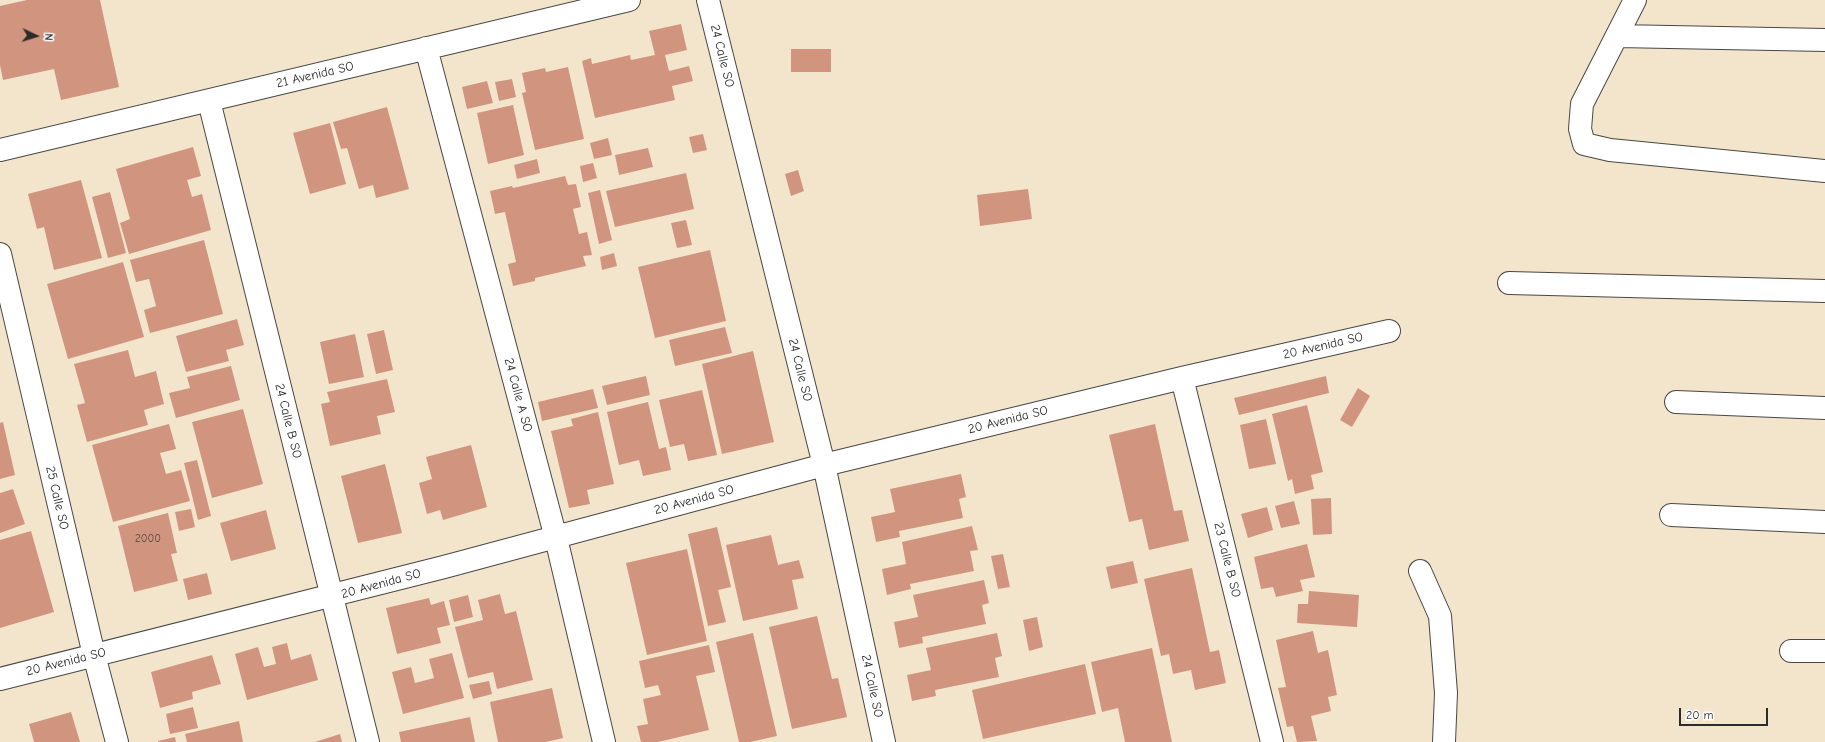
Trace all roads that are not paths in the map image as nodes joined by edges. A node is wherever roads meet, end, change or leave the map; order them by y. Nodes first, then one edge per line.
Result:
1 (629, 0) edge
2 (708, 0) edge
3 (1635, 0) edge
4 (1618, 36) junction
5 (1825, 40) edge
6 (426, 48) junction
7 (209, 101) junction
8 (0, 150) edge
9 (1825, 171) edge
10 (0, 254) edge
11 (1509, 283) dead end
12 (1825, 291) edge
13 (1390, 331) dead end
14 (1182, 378) junction
15 (1676, 402) dead end
16 (1825, 408) edge
17 (824, 465) junction
18 (1671, 515) dead end
19 (1825, 522) edge
20 (556, 538) junction
21 (1420, 571) dead end
22 (332, 596) junction
23 (1791, 651) dead end
24 (1825, 651) edge
25 (94, 655) junction
26 (0, 679) edge
27 (117, 742) edge
28 (368, 742) edge
29 (604, 742) edge
30 (884, 742) edge
31 (1272, 742) edge
32 (1444, 742) edge

1 - 6 street, 21 Avenida SO
2 - 17 street, 24 Calle SO
3 - 4 street
4 - 5 street
4 - 9 street
6 - 7 street, 21 Avenida SO
6 - 20 street, 24 Calle A SO
7 - 8 street, 21 Avenida SO
7 - 22 street, 24 Calle B SO
10 - 25 street, 25 Calle SO
11 - 12 street
13 - 14 street, 20 Avenida SO
14 - 17 street, 20 Avenida SO
14 - 31 street, 23 Calle B SO
15 - 16 street
17 - 20 street, 20 Avenida SO
17 - 30 street, 24 Calle SO
18 - 19 street
20 - 22 street, 20 Avenida SO
20 - 29 street, 24 Calle A SO
21 - 32 street
22 - 25 street, 20 Avenida SO
22 - 28 street, 24 Calle B SO
23 - 24 street
25 - 26 street, 20 Avenida SO
25 - 27 street, 25 Calle SO

